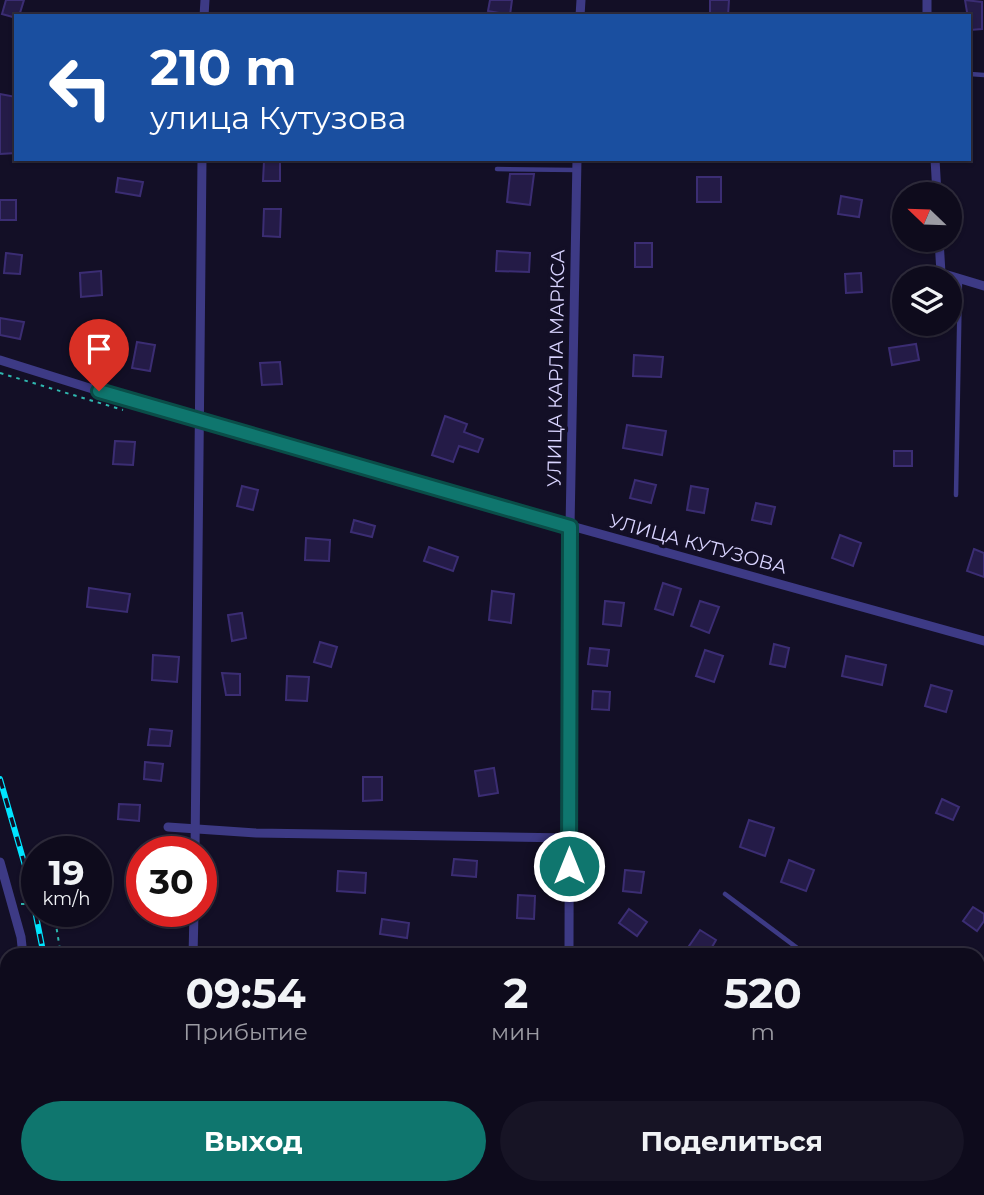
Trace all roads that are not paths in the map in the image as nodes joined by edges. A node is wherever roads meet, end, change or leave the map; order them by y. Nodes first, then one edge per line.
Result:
1 (202, 161) edge
2 (577, 161) edge
3 (934, 161) edge
4 (497, 169) dead end
5 (577, 170) junction
6 (936, 182) edge
7 (962, 280) edge
8 (984, 286) edge
9 (959, 336) edge
10 (0, 360) edge
11 (198, 422) junction
12 (956, 495) dead end
13 (570, 527) junction
14 (984, 641) edge
15 (169, 827) dead end
16 (195, 829) junction
17 (195, 836) edge
18 (569, 838) junction
19 (0, 862) edge
20 (725, 894) dead end
21 (194, 927) edge
22 (21, 948) edge
23 (193, 948) edge
24 (569, 948) edge
25 (797, 948) edge

1 - 11 street
2 - 5 street, УЛИЦА КАРЛА МАРКСА
3 - 6 street
4 - 5 lane
5 - 13 street, УЛИЦА КАРЛА МАРКСА
7 - 8 street
9 - 12 lane
10 - 11 street, УЛИЦА КУТУЗОВА
11 - 13 street, УЛИЦА КУТУЗОВА
11 - 16 street
13 - 14 street, УЛИЦА КУТУЗОВА
13 - 18 street, УЛИЦА КАРЛА МАРКСА
15 - 16 street
16 - 17 street
16 - 18 street
18 - 24 street, УЛИЦА КАРЛА МАРКСА
19 - 22 street
20 - 25 lane
21 - 23 street

